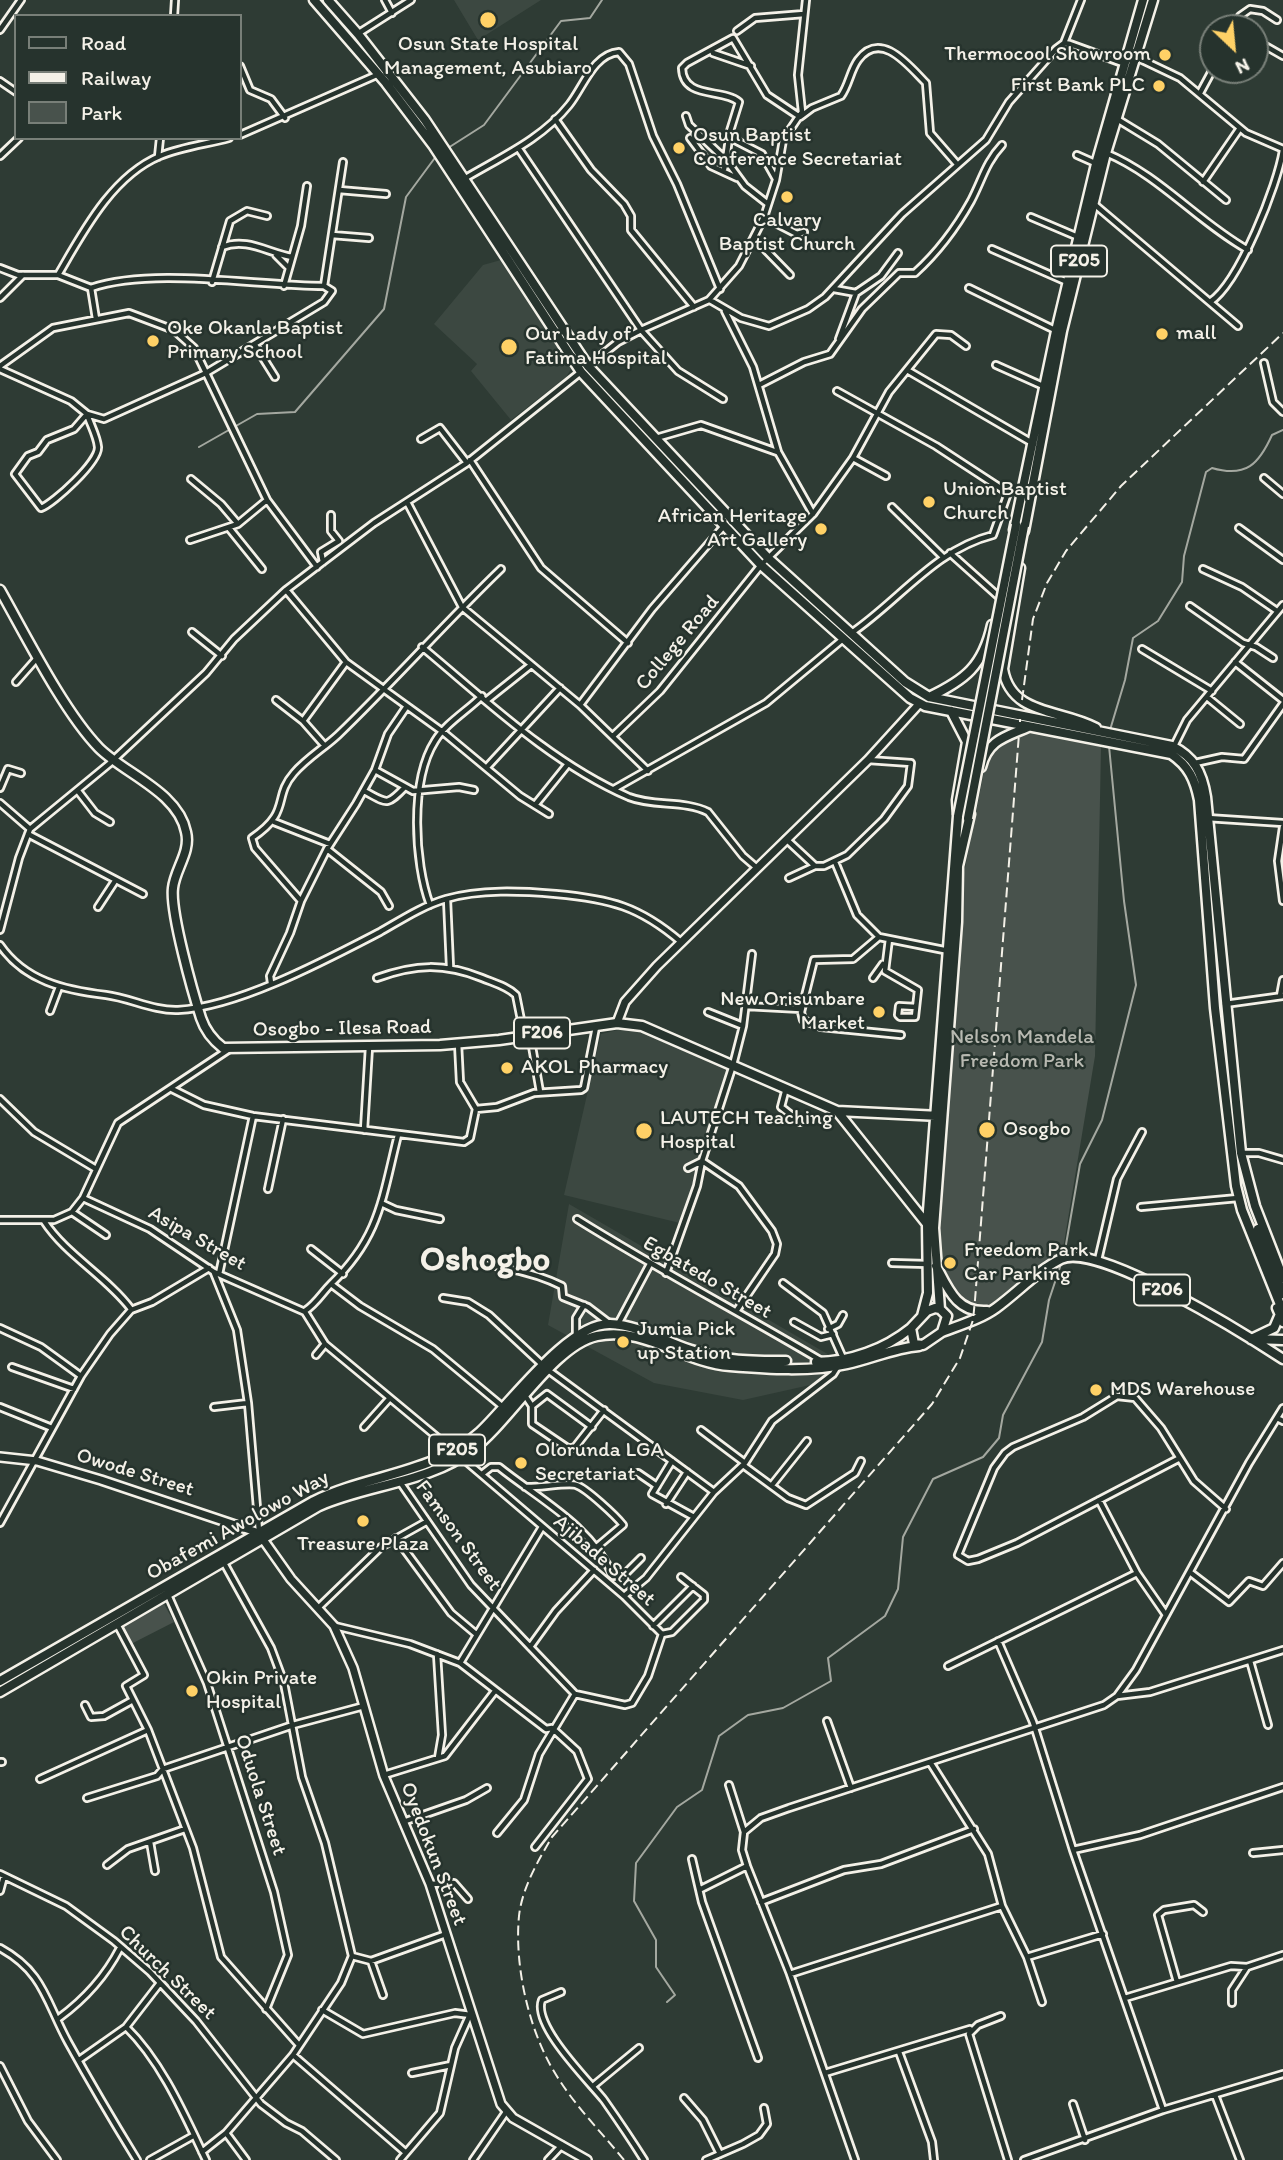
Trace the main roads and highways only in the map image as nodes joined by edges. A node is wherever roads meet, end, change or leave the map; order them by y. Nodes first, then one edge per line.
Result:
1 (314, 0) edge
2 (328, 0) edge
3 (1143, 0) edge
4 (1153, 0) edge
5 (1107, 137) junction
6 (436, 143) junction
7 (445, 156) junction
8 (584, 369) junction
9 (1020, 526) junction
10 (765, 561) junction
11 (0, 590) edge
12 (847, 636) junction
13 (929, 697) junction
14 (951, 711) junction
15 (1028, 727) junction
16 (1107, 737) junction
17 (1172, 751) junction
18 (963, 817) junction
19 (1204, 818) junction
20 (1222, 1018) junction
21 (1227, 1070) junction
22 (836, 1111) junction
23 (940, 1116) junction
24 (1255, 1206) junction
25 (927, 1224) junction
26 (931, 1263) junction
27 (1283, 1278) edge
28 (1283, 1294) edge
29 (940, 1308) junction
30 (994, 1310) junction
31 (922, 1315) junction
32 (947, 1316) junction
33 (1282, 1316) edge
34 (972, 1320) junction
35 (911, 1328) junction
36 (942, 1332) junction
37 (1251, 1339) junction
38 (1283, 1340) edge
39 (919, 1346) junction
40 (1283, 1359) edge
41 (841, 1362) junction
42 (545, 1367) junction
43 (509, 1410) junction
44 (455, 1451) junction
45 (260, 1535) junction
46 (0, 1681) edge
47 (0, 1692) edge

1 - 6 main road
2 - 6 main road
3 - 5 main road, F205
4 - 5 main road, F205
5 - 9 main road, F205
5 - 9 main road, F205
6 - 7 main road
7 - 8 main road
7 - 8 main road
8 - 10 main road
8 - 10 main road
9 - 13 main road
9 - 16 main road
9 - 18 main road, F205, bridge
10 - 12 main road
11 - 22 main road, Osogbo - Ilesa Road / F206
12 - 13 main road
12 - 14 main road
13 - 16 main road
14 - 15 main road
14 - 18 main road
15 - 16 main road
15 - 18 main road
16 - 17 main road
17 - 19 main road
17 - 19 main road
18 - 23 main road
18 - 23 main road, F205
19 - 20 main road
19 - 20 main road
20 - 21 main road
20 - 21 main road
21 - 24 main road
21 - 33 main road
22 - 23 main road, F206
22 - 25 main road, Osogbo - Ilesa Road / F206
23 - 25 main road, F205
23 - 26 main road, F205
24 - 27 main road
24 - 28 main road
25 - 26 main road, F205
26 - 29 main road, F205
26 - 30 main road
26 - 31 main road, F205
29 - 31 main road, F205
29 - 32 main road
30 - 34 main road, F206
30 - 37 main road, F206
31 - 35 main road, F205
32 - 34 main road
32 - 36 main road
33 - 37 main road
34 - 36 main road, F206
35 - 39 main road
35 - 41 main road, F205
36 - 39 main road, F205
37 - 38 main road
37 - 40 main road, F206
39 - 41 main road, F205
41 - 42 main road, Obafemi Awolowo Way / F205
41 - 42 main road, Obafemi Awolowo Way / F205
42 - 43 main road, Obafemi Awolowo Way / F205
42 - 43 main road, Obafemi Awolowo Way / F205
43 - 44 main road, Obafemi Awolowo Way / F205
44 - 45 main road, Obafemi Awolowo Way / F205
44 - 45 main road, Obafemi Awolowo Way / F205
45 - 46 main road, Obafemi Awolowo Way / F205
45 - 47 main road, Obafemi Awolowo Way / F205

